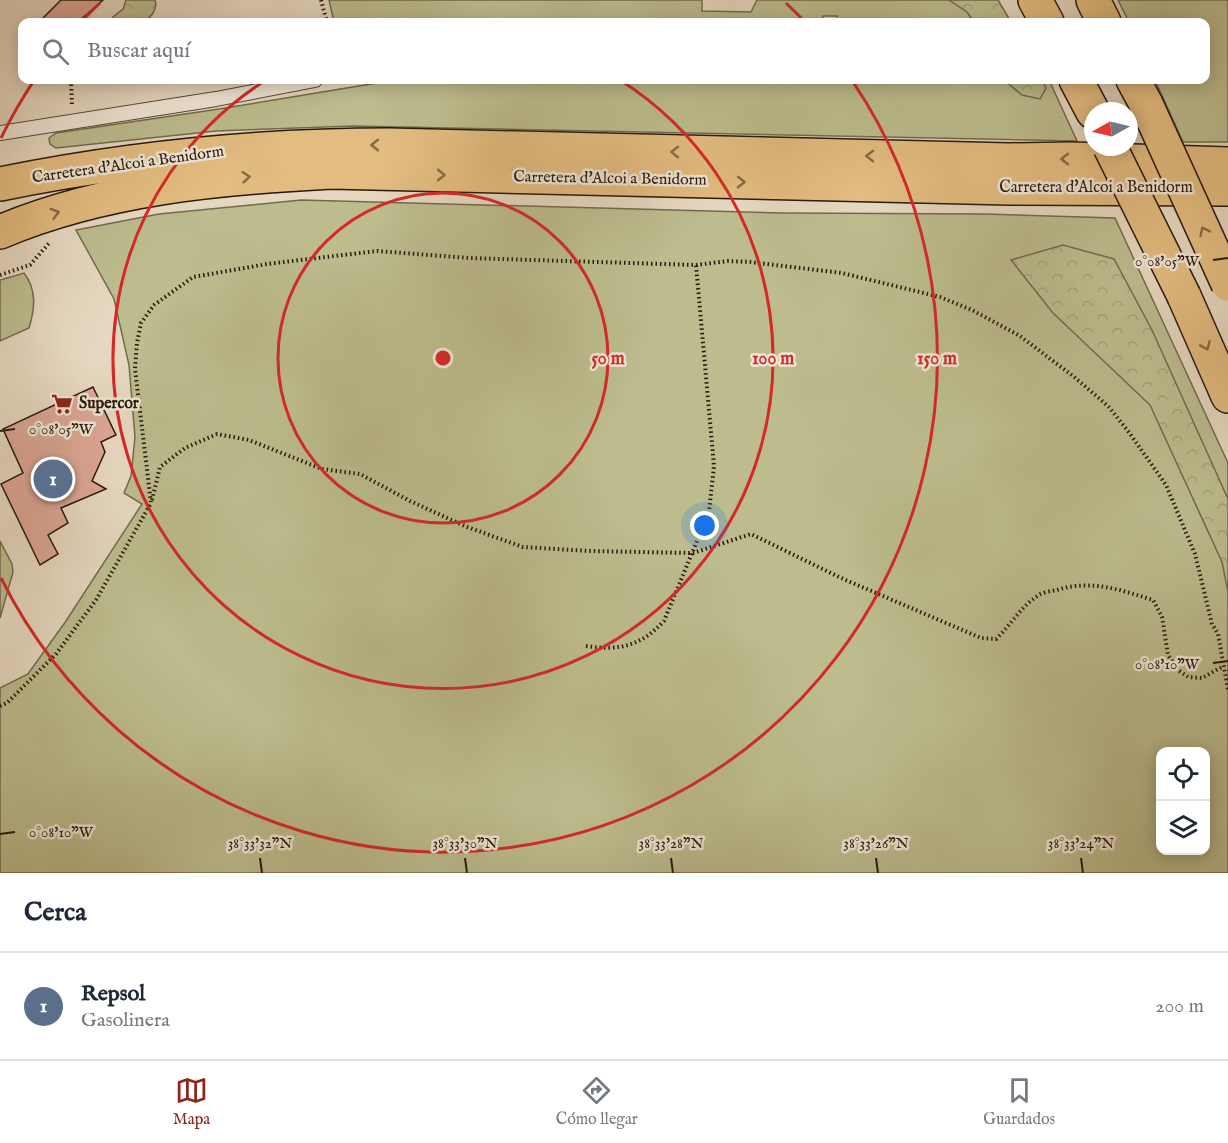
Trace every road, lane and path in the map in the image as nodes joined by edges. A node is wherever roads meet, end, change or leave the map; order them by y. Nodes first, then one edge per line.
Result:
1 (321, 0) edge
2 (1035, 0) edge
3 (1093, 0) edge
4 (326, 18) edge
5 (1045, 18) edge
6 (1102, 18) edge
7 (71, 84) edge
8 (294, 84) edge
9 (1139, 92) edge
10 (73, 122) junction
11 (0, 133) edge
12 (1114, 156) edge
13 (1228, 164) edge
14 (0, 184) edge
15 (1228, 189) edge
16 (0, 232) edge
17 (52, 239) dead end
18 (696, 265) junction
19 (0, 275) edge
20 (1228, 284) edge
21 (1228, 396) edge
22 (151, 503) junction
23 (693, 553) junction
24 (586, 646) dead end
25 (1222, 667) junction
26 (1228, 690) edge
27 (0, 706) edge

1 - 4 path
2 - 5 main road
3 - 6 main road
7 - 10 path
8 - 10 lane
20 -> 9 main road, bridge
10 - 11 lane
12 -> 21 main road, bridge
13 -> 14 main road, Carretera d'Alcoi a Benidorm
16 -> 15 main road, Carretera d'Alcoi a Benidorm
17 - 19 path
18 - 22 path
18 - 23 path
18 - 25 path
22 - 23 path
22 - 27 path
23 - 24 path
23 - 25 path
25 - 26 path

